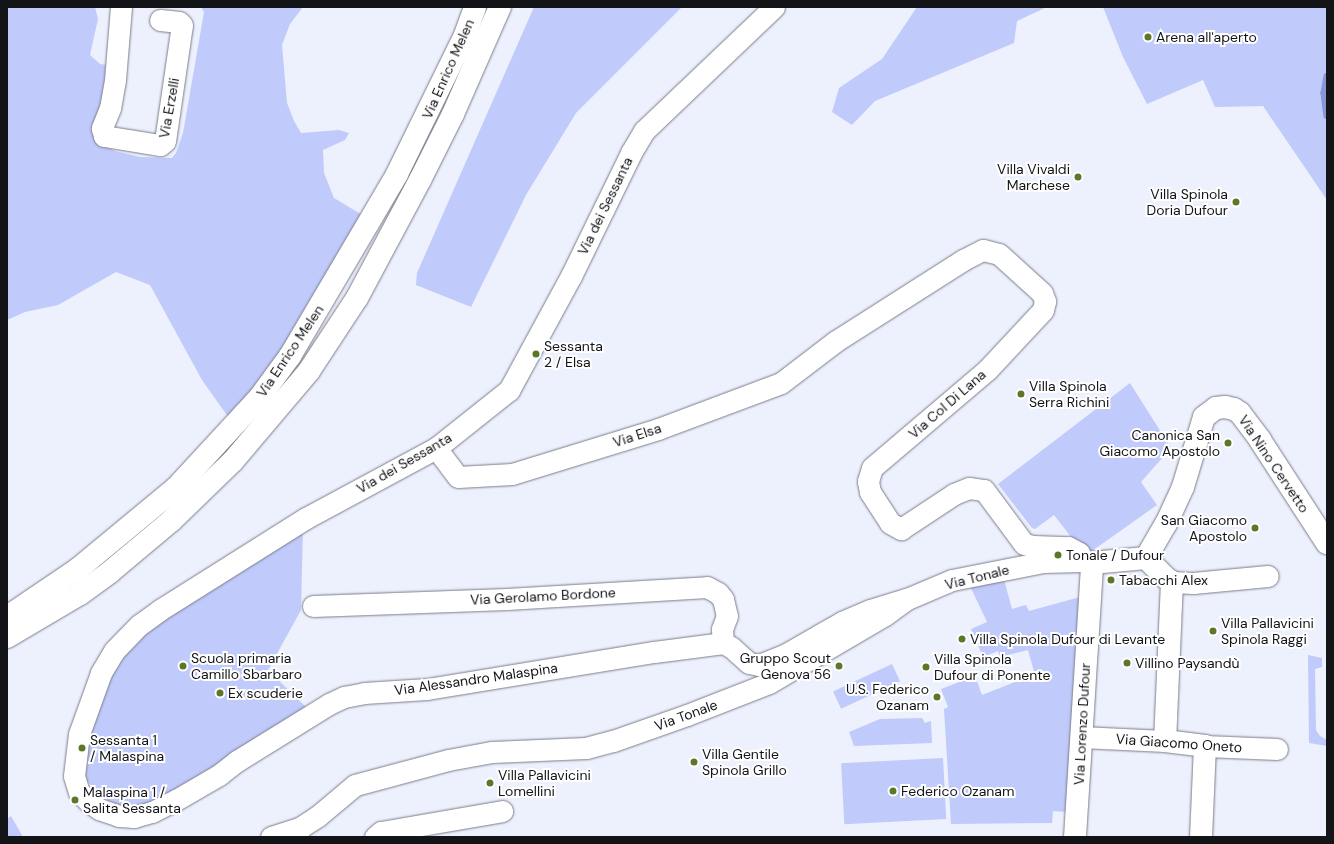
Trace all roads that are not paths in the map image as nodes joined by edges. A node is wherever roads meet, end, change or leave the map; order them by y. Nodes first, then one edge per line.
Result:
1 (120, 7) edge
2 (475, 7) edge
3 (500, 7) edge
4 (774, 7) edge
5 (160, 20) dead end
6 (836, 341) joint
7 (436, 448) junction
8 (1327, 543) edge
9 (1146, 558) junction
10 (1086, 562) junction
11 (1268, 576) dead end
12 (1172, 582) junction
13 (907, 599) junction
14 (313, 606) dead end
15 (47, 613) junction
16 (7, 617) edge
17 (7, 629) edge
18 (7, 637) edge
19 (723, 643) junction
20 (1081, 737) junction
21 (1165, 741) junction
22 (1205, 746) junction
23 (1277, 749) dead end
24 (74, 776) joint
25 (502, 811) dead end
26 (271, 837) edge
27 (375, 837) edge
28 (1075, 837) edge
29 (1201, 837) edge

1 - 5 street, Via Erzelli
2 - 16 main road, Via Enrico Melen
3 - 15 main road, Via Enrico Melen
4 - 7 street, Via dei Sessanta
6 - 7 street, Via Elsa
6 - 10 street, Via Col Di Lana
7 - 24 street, Via dei Sessanta
8 - 9 main road, Via Nino Cervetto
9 - 10 main road
9 - 12 main road
10 - 13 street, Via Tonale
10 - 20 main road, Via Lorenzo Dufour
11 - 12 street
12 - 21 main road
13 - 19 street
13 - 26 street, Via Tonale
14 - 19 street, Via Gerolamo Bordone
15 - 17 main road
15 - 18 main road
19 - 24 street, Via Alessandro Malaspina
20 - 21 street, Via Giacomo Oneto
20 - 28 main road, Via Lorenzo Dufour
21 - 22 main road, Via Giacomo Oneto
22 - 23 street, Via Giacomo Oneto
22 - 29 main road
25 - 27 street

